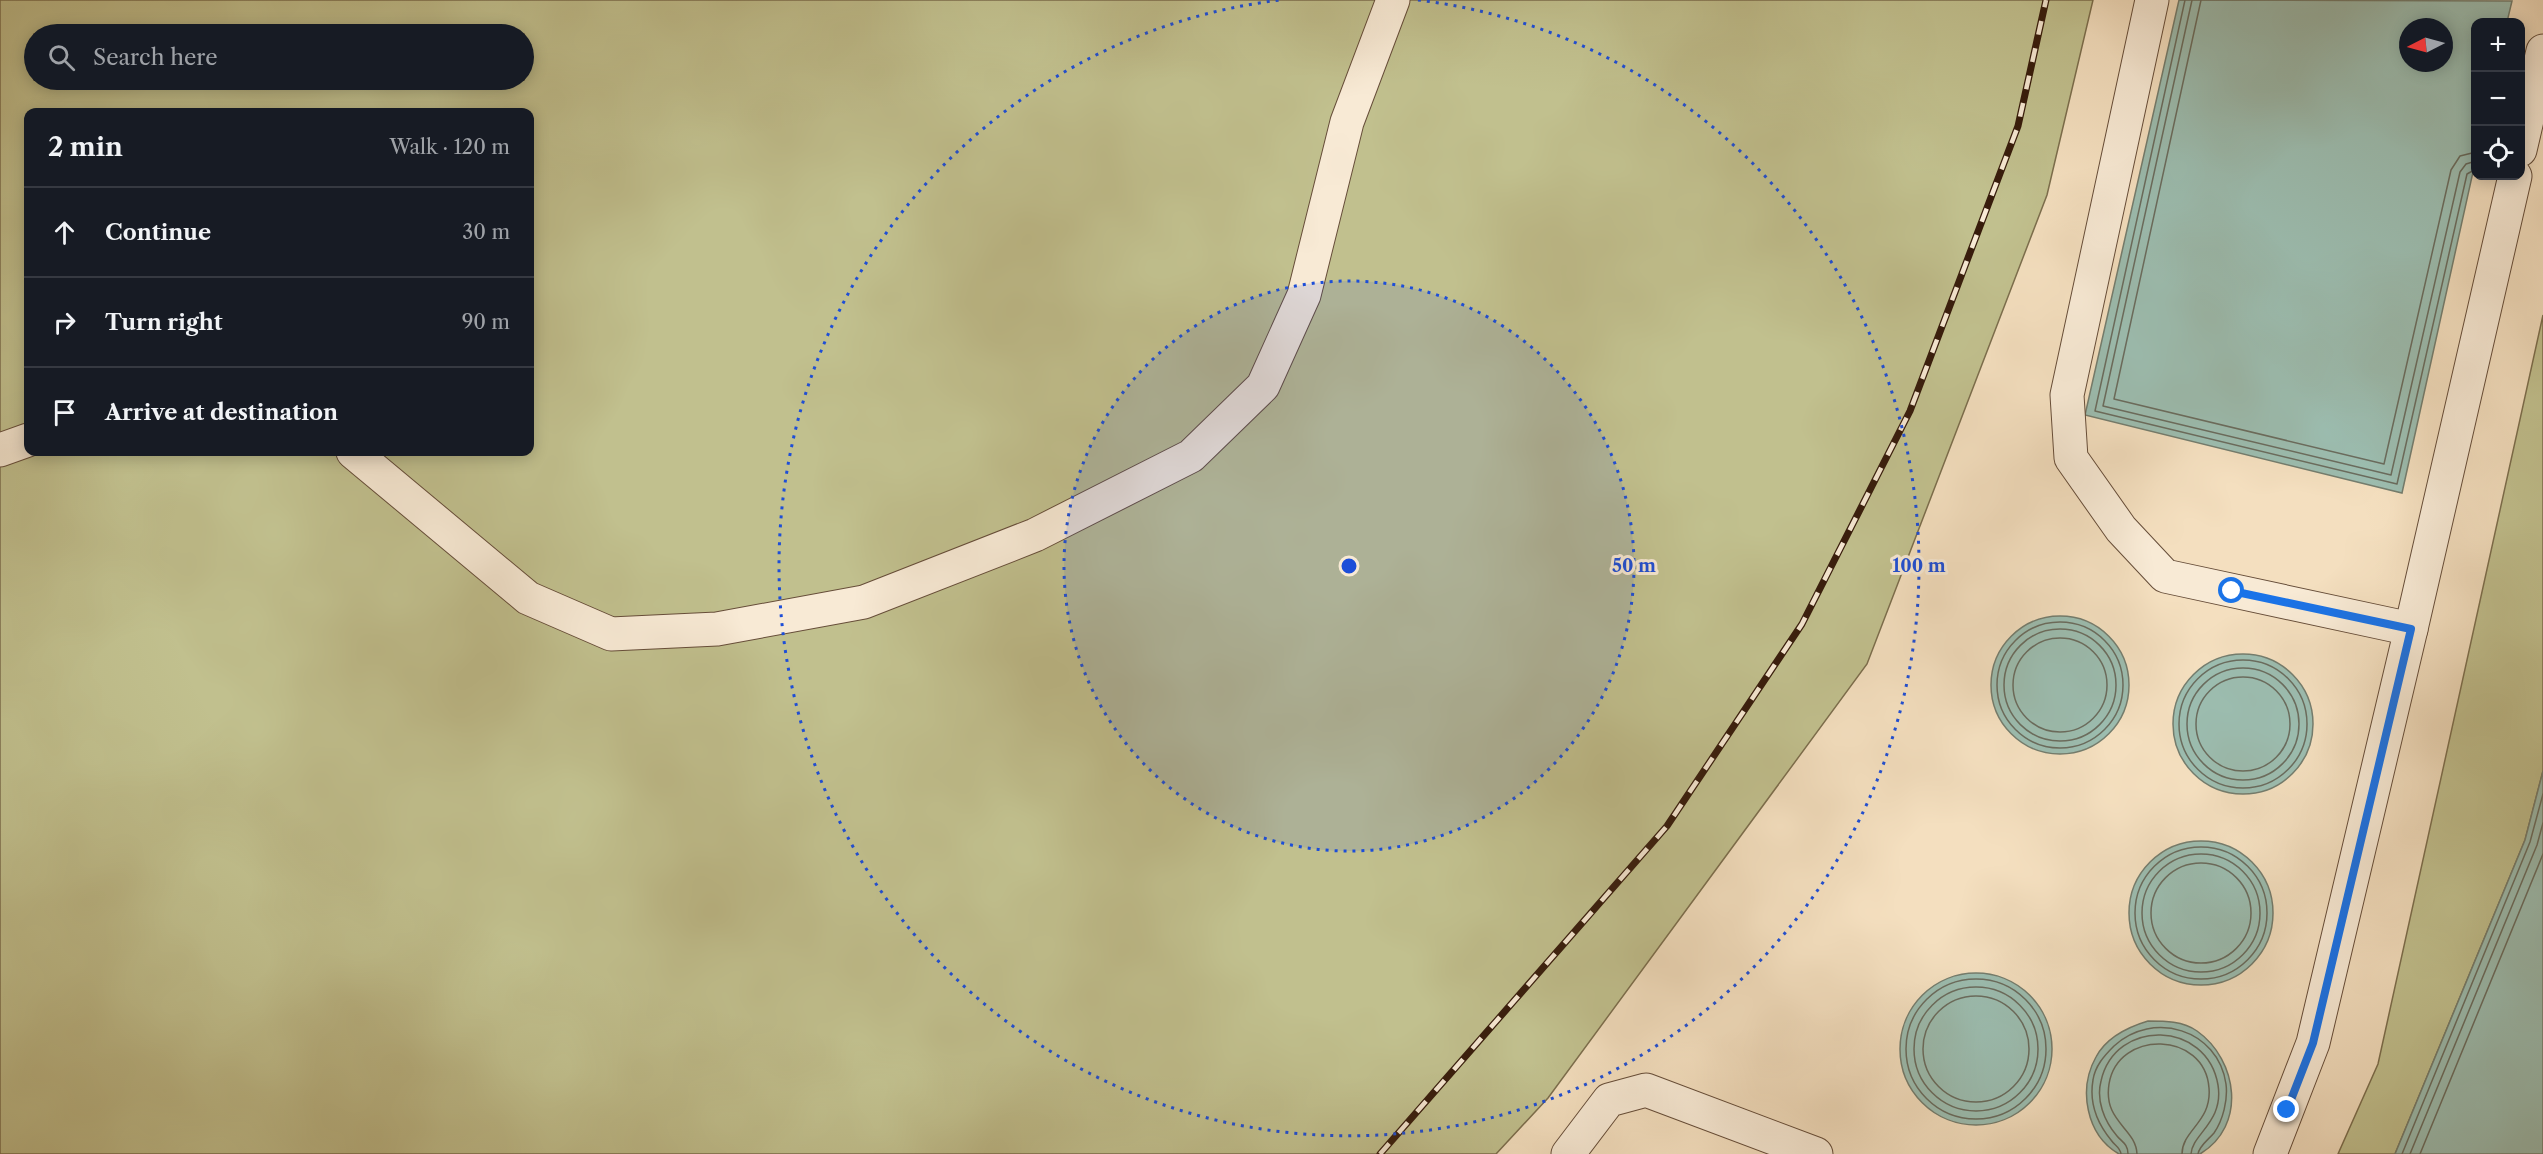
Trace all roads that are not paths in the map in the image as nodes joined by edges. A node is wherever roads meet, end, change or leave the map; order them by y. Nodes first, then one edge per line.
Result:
1 (1392, 0) edge
2 (2152, 0) edge
3 (2543, 51) edge
4 (2525, 128) edge
5 (2514, 180) edge
6 (24, 441) edge
7 (0, 450) edge
8 (358, 456) edge
9 (2411, 629) junction
10 (1568, 1154) edge
11 (1816, 1154) edge
12 (2270, 1154) edge

1 - 8 street
2 - 9 street
3 - 4 street
5 - 9 street
6 - 7 street
9 - 12 street
10 - 11 street

